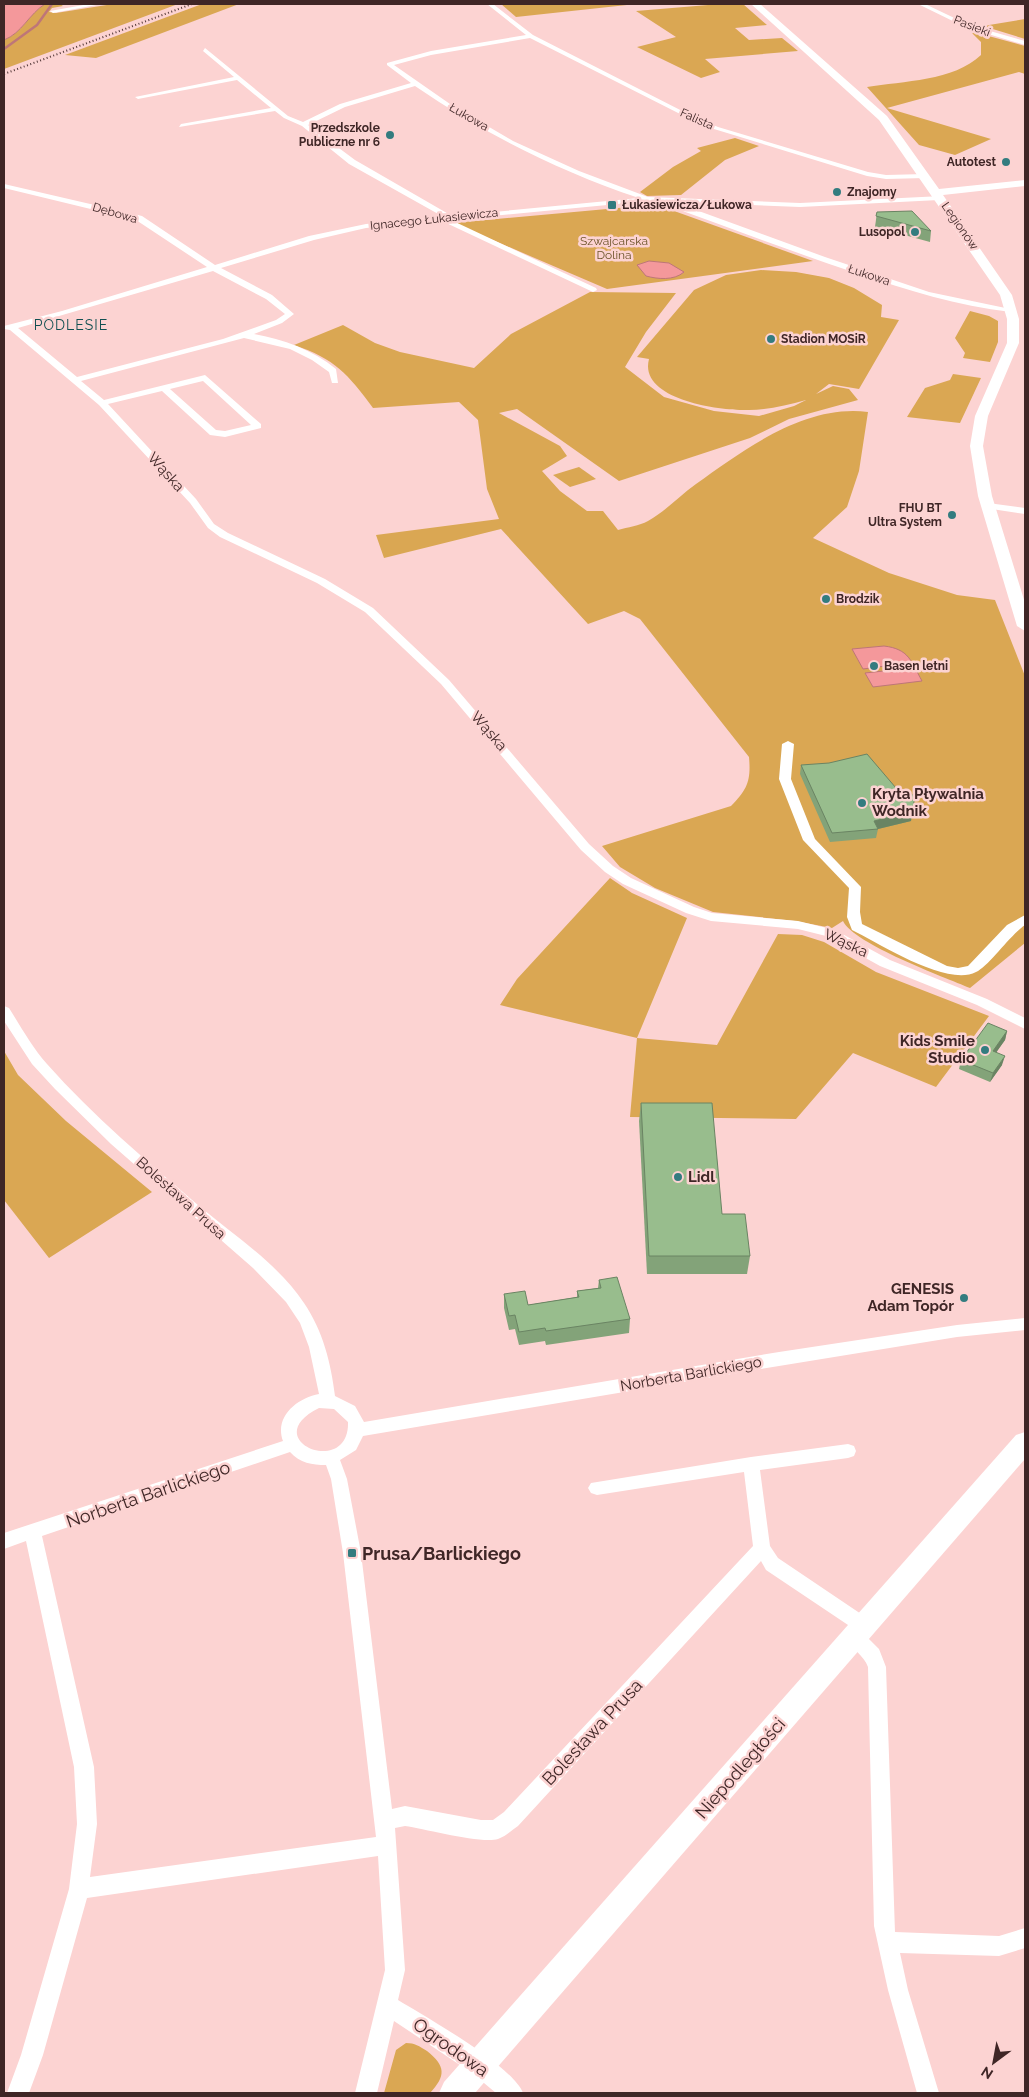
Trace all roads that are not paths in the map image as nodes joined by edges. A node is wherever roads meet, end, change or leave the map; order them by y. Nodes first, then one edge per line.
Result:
1 (99, 4) edge
2 (490, 4) edge
3 (755, 4) edge
4 (921, 4) edge
5 (53, 11) dead end
6 (531, 36) junction
7 (1025, 43) edge
8 (205, 50) dead end
9 (238, 78) junction
10 (415, 84) junction
11 (138, 97) dead end
12 (276, 109) junction
13 (304, 125) junction
14 (181, 126) dead end
15 (926, 182) junction
16 (1025, 183) edge
17 (4, 186) edge
18 (938, 195) junction
19 (649, 199) junction
20 (698, 201) junction
21 (721, 202) junction
22 (707, 208) junction
23 (691, 212) junction
24 (445, 217) junction
25 (730, 226) junction
26 (214, 268) junction
27 (594, 290) dead end
28 (1012, 310) junction
29 (8, 328) edge
30 (243, 336) junction
31 (75, 380) junction
32 (335, 381) dead end
33 (164, 388) junction
34 (102, 403) junction
35 (988, 506) junction
36 (1025, 511) edge
37 (1025, 626) edge
38 (788, 744) dead end
39 (1025, 919) edge
40 (858, 927) junction
41 (836, 936) junction
42 (4, 1011) edge
43 (1025, 1024) edge
44 (1025, 1324) edge
45 (328, 1401) junction
46 (357, 1430) junction
47 (1025, 1442) edge
48 (291, 1445) junction
49 (848, 1451) dead end
50 (331, 1457) junction
51 (751, 1464) junction
52 (597, 1488) dead end
53 (33, 1532) junction
54 (4, 1542) edge
55 (762, 1548) junction
56 (859, 1631) junction
57 (384, 1820) junction
58 (387, 1845) junction
59 (79, 1889) junction
60 (1025, 1938) edge
61 (888, 1942) junction
62 (388, 2005) junction
63 (480, 2065) junction
64 (18, 2093) edge
65 (366, 2093) edge
66 (455, 2093) edge
67 (512, 2093) edge
68 (928, 2093) edge

1 - 5 street
2 - 6 street, Falista
3 - 15 street, Legionów
4 - 7 street, Pasieki
6 - 10 street, Łukowa
6 - 15 street, Falista
8 - 9 street
9 - 11 street
9 - 12 street
10 - 13 street
10 - 19 street, Łukowa
12 - 13 street
12 - 14 street
13 - 24 street
15 - 18 street, Legionów
16 - 18 street
17 - 26 street, Dębowa
18 - 21 street, Ignacego Łukasiewicza
18 - 28 street, Legionów
19 - 20 street, Ignacego Łukasiewicza
19 - 23 street, Łukowa
19 - 24 street, Ignacego Łukasiewicza
20 - 21 street, Ignacego Łukasiewicza
20 - 22 street, Łukowa
20 - 23 street
21 - 22 street
22 - 25 street, Łukowa
23 - 25 street, Łukowa
24 - 26 street, Ignacego Łukasiewicza
24 - 27 street
25 - 28 street, Łukowa
26 - 29 street, Ignacego Łukasiewicza
26 - 30 street, Dębowa
28 - 35 street, Legionów
29 - 31 street, Wąska
30 - 31 street
30 - 32 street
31 - 34 street, Wąska
33 - 33 street
33 - 34 street
34 - 41 street, Wąska
35 - 36 street
35 - 37 street, Legionów
38 - 40 street
39 - 40 street
40 - 41 street
41 - 43 street, Wąska
42 - 45 street, Bolesława Prusa
44 - 46 street, Norberta Barlickiego
45 - 46 street
45 - 48 street
46 - 50 street
47 - 56 street, Niepodległości
48 - 50 street
48 - 53 street, Norberta Barlickiego
49 - 51 street
50 - 57 street
51 - 52 street
51 - 55 street
53 - 54 street, Norberta Barlickiego
53 - 59 street
55 - 56 street
55 - 57 street, Bolesława Prusa
56 - 61 street
56 - 63 street, Niepodległości
57 - 58 street
58 - 59 street
58 - 62 street
59 - 64 street
60 - 61 street
61 - 68 street
62 - 63 street, Ogrodowa
62 - 65 street
63 - 66 street, Niepodległości
63 - 67 street, Ogrodowa

